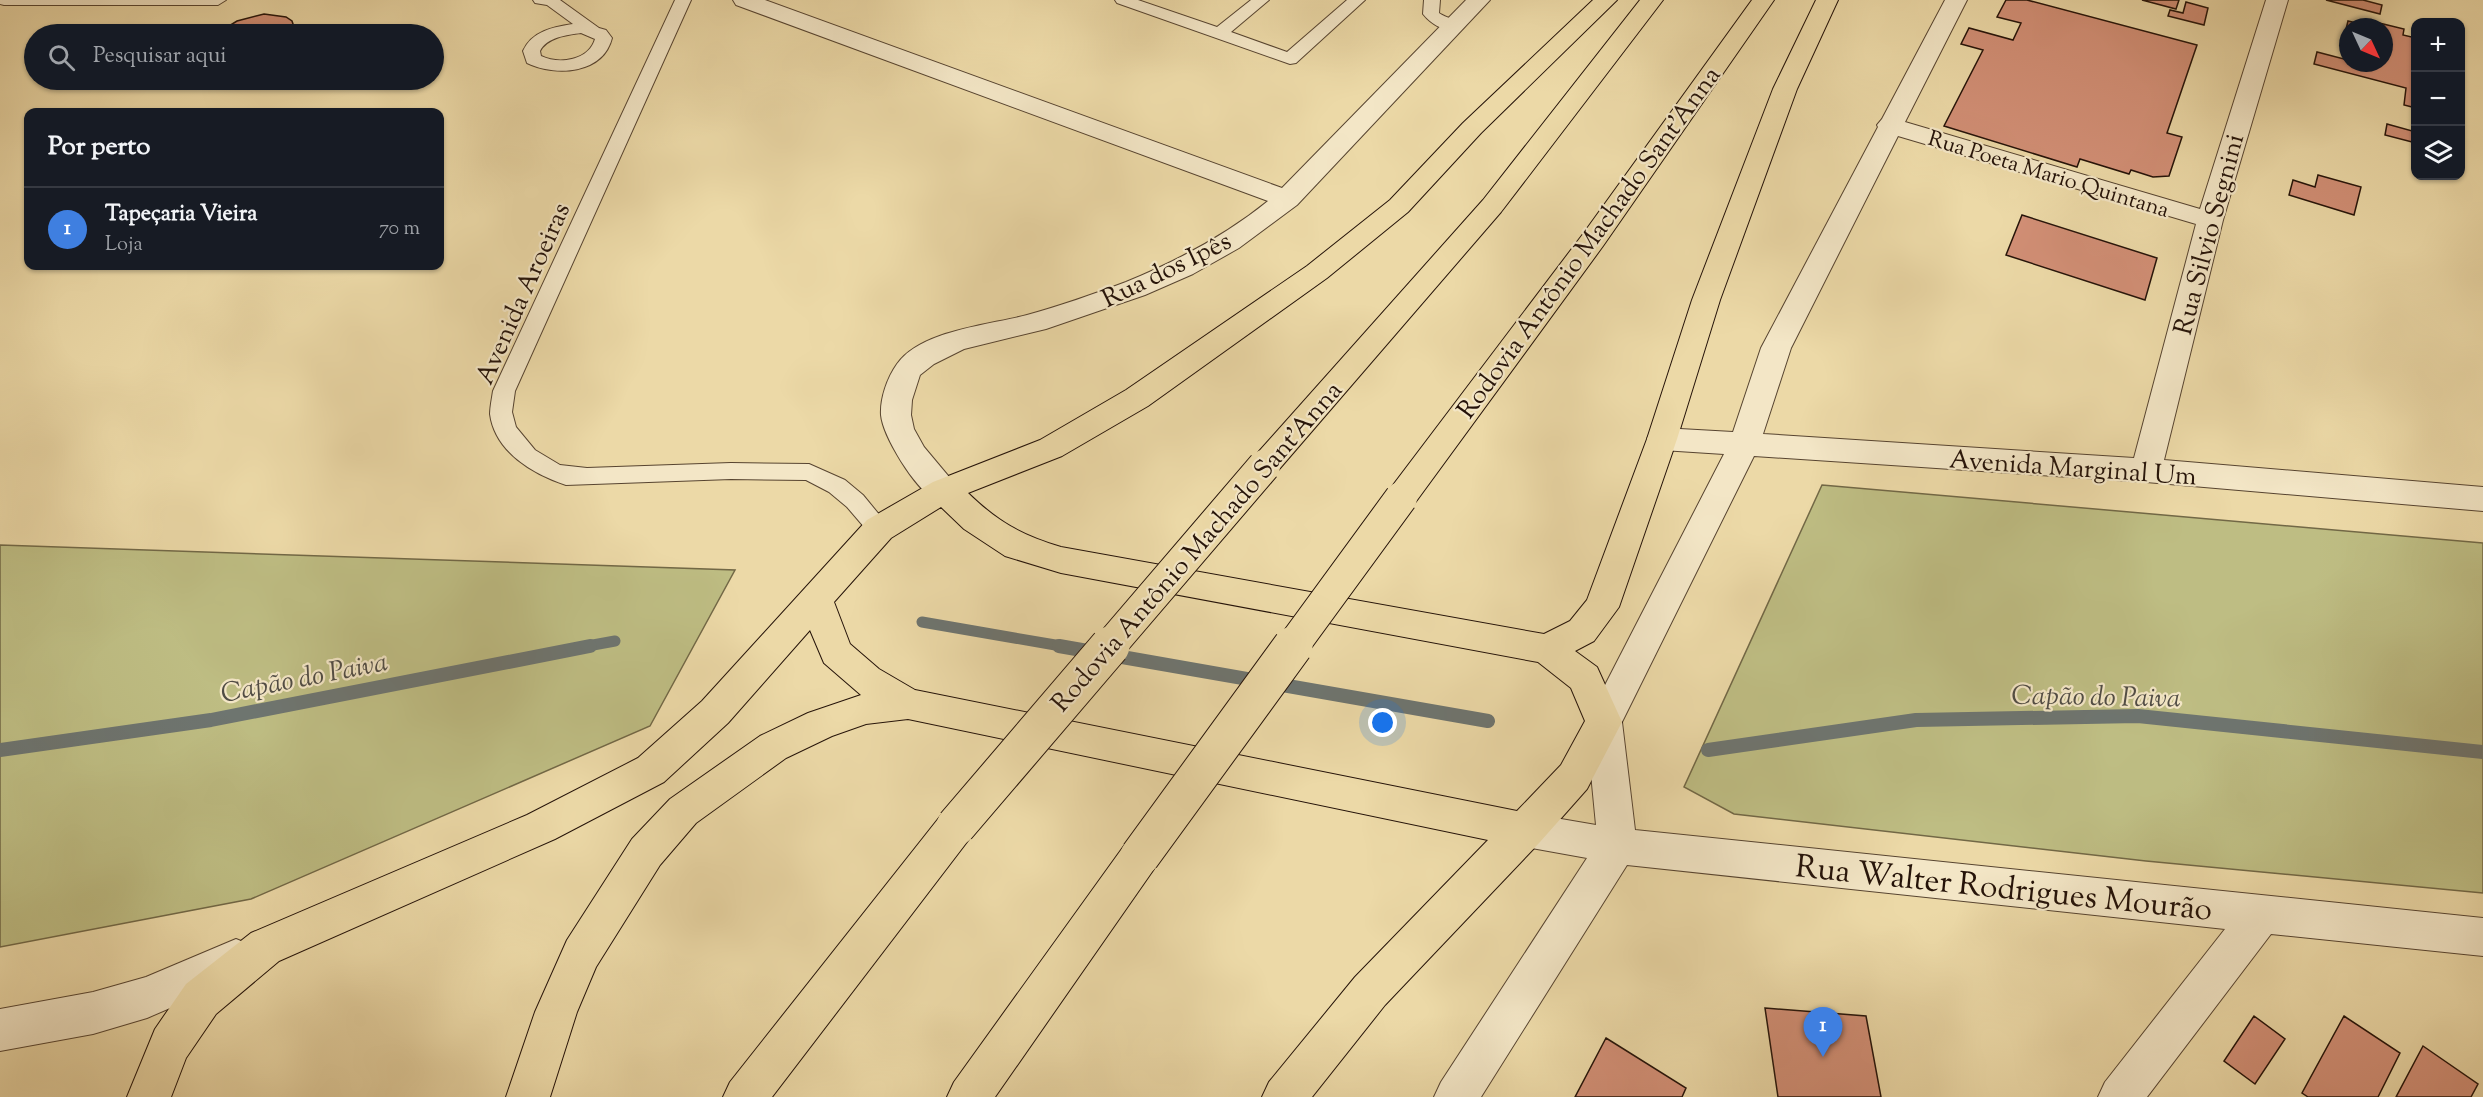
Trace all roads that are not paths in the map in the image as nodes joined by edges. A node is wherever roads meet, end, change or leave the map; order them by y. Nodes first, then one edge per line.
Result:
1 (4, 0) edge
2 (218, 0) edge
3 (541, 0) edge
4 (683, 0) edge
5 (744, 0) edge
6 (1123, 0) edge
7 (1261, 0) edge
8 (1357, 0) edge
9 (1432, 0) edge
10 (1479, 0) edge
11 (1606, 0) edge
12 (1652, 0) edge
13 (1763, 0) edge
14 (1827, 0) edge
15 (1956, 0) edge
16 (2277, 0) edge
17 (558, 6) junction
18 (1454, 26) junction
19 (592, 30) junction
20 (1220, 33) junction
21 (539, 41) junction
22 (1889, 125) junction
23 (1288, 199) junction
24 (2210, 220) junction
25 (1662, 440) junction
26 (1744, 446) junction
27 (2146, 470) junction
28 (944, 490) junction
29 (2483, 499) edge
30 (879, 529) junction
31 (816, 600) junction
32 (1547, 649) junction
33 (908, 704) junction
34 (1604, 722) junction
35 (1526, 830) junction
36 (1617, 846) junction
37 (2262, 914) junction
38 (2483, 937) edge
39 (266, 947) junction
40 (0, 1030) edge
41 (149, 1097) edge
42 (528, 1097) edge
43 (745, 1097) edge
44 (969, 1097) edge
45 (1284, 1097) edge
46 (1456, 1097) edge
47 (2120, 1097) edge

1 - 2 lane
3 - 17 lane
4 - 30 lane, Avenida Aroeiras
5 - 23 street
6 - 20 lane
7 - 20 lane
8 - 20 lane
9 - 18 lane
10 - 18 street, Rua dos Ipês
11 - 28 highway
12 - 43 highway, Rodovia Antônio Machado Sant'Anna, bridge
13 - 44 highway, Rodovia Antônio Machado Sant'Anna, bridge
14 - 25 highway
15 - 22 street
16 - 24 street, Rua Silvio Segnini
17 - 19 lane
17 - 21 lane
18 - 23 street, Rua dos Ipês
19 - 21 lane
19 - 21 lane
22 - 24 street, Rua Poeta Mario Quintana
22 - 26 street
23 - 28 street, Rua dos Ipês
24 - 27 street, Rua Silvio Segnini
25 - 26 street, Avenida Marginal Um
25 - 32 highway
26 - 27 street, Avenida Marginal Um
26 - 34 street
27 - 29 street, Avenida Marginal Um
28 - 30 highway
28 - 32 highway
30 - 31 highway
31 - 33 highway
31 - 39 highway
32 - 34 highway
33 - 35 highway
33 - 42 highway
34 - 35 highway
34 - 36 street
35 - 36 street, Rua Walter Rodrigues Mourão
35 - 45 highway
36 - 37 street, Rua Walter Rodrigues Mourão
36 - 46 street
37 - 38 street, Rua Walter Rodrigues Mourão
37 - 47 street
39 - 40 street
39 - 41 highway

